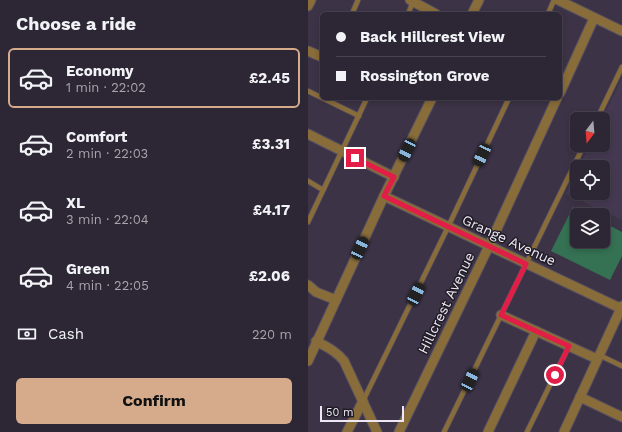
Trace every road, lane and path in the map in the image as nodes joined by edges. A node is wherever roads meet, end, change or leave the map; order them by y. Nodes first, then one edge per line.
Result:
1 (311, 0) edge
2 (358, 0) edge
3 (479, 0) edge
4 (554, 0) edge
5 (558, 0) edge
6 (412, 1) edge
7 (308, 6) edge
8 (353, 12) edge
9 (409, 12) edge
10 (432, 12) edge
11 (473, 12) edge
12 (549, 12) edge
13 (594, 18) junction
14 (622, 31) edge
15 (308, 51) edge
16 (320, 56) edge
17 (622, 67) edge
18 (562, 88) edge
19 (308, 91) edge
20 (320, 97) edge
21 (326, 100) edge
22 (367, 100) edge
23 (431, 100) edge
24 (508, 100) edge
25 (557, 100) edge
26 (600, 112) edge
27 (359, 116) junction
28 (308, 134) edge
29 (342, 151) junction
30 (581, 152) edge
31 (394, 177) junction
32 (308, 181) edge
33 (323, 190) junction
34 (384, 196) junction
35 (308, 222) edge
36 (448, 227) junction
37 (489, 246) junction
38 (526, 264) junction
39 (308, 285) edge
40 (336, 300) junction
41 (622, 308) edge
42 (501, 315) junction
43 (536, 331) junction
44 (316, 341) junction
45 (569, 346) junction
46 (598, 357) junction
47 (308, 361) edge
48 (622, 366) edge
49 (580, 397) junction
50 (363, 401) junction
51 (622, 417) edge
52 (347, 432) edge
53 (377, 432) edge
54 (399, 432) edge
55 (444, 432) edge
56 (488, 432) edge
57 (526, 432) edge
58 (564, 432) edge

1 - 7 street
2 - 8 lane
3 - 11 street
4 - 12 lane
5 - 13 street
6 - 9 lane
6 - 10 street
13 - 14 street
13 - 18 street
15 - 16 street
17 - 26 lane
19 - 20 lane
21 - 27 lane
22 - 27 lane
23 - 31 street
24 - 36 lane
25 - 37 street, Hillcrest Avenue
27 - 29 lane
28 - 29 street
29 - 31 street
29 - 33 lane
30 - 38 lane
31 - 34 street
32 - 33 lane
33 - 35 lane
34 - 36 street, Grange Avenue
34 - 40 street
36 - 37 street, Grange Avenue
36 - 50 lane
37 - 38 street, Grange Avenue
37 - 54 street, Hillcrest Avenue
38 - 41 street, Grange Avenue
38 - 42 lane
39 - 40 street
40 - 44 street
41 - 46 street
42 - 43 street
42 - 55 lane
43 - 45 street
43 - 56 street
44 - 47 street
44 - 50 street
45 - 46 street
45 - 57 lane
46 - 48 lane
46 - 49 street
49 - 51 street
49 - 58 street
50 - 52 street
50 - 53 street

